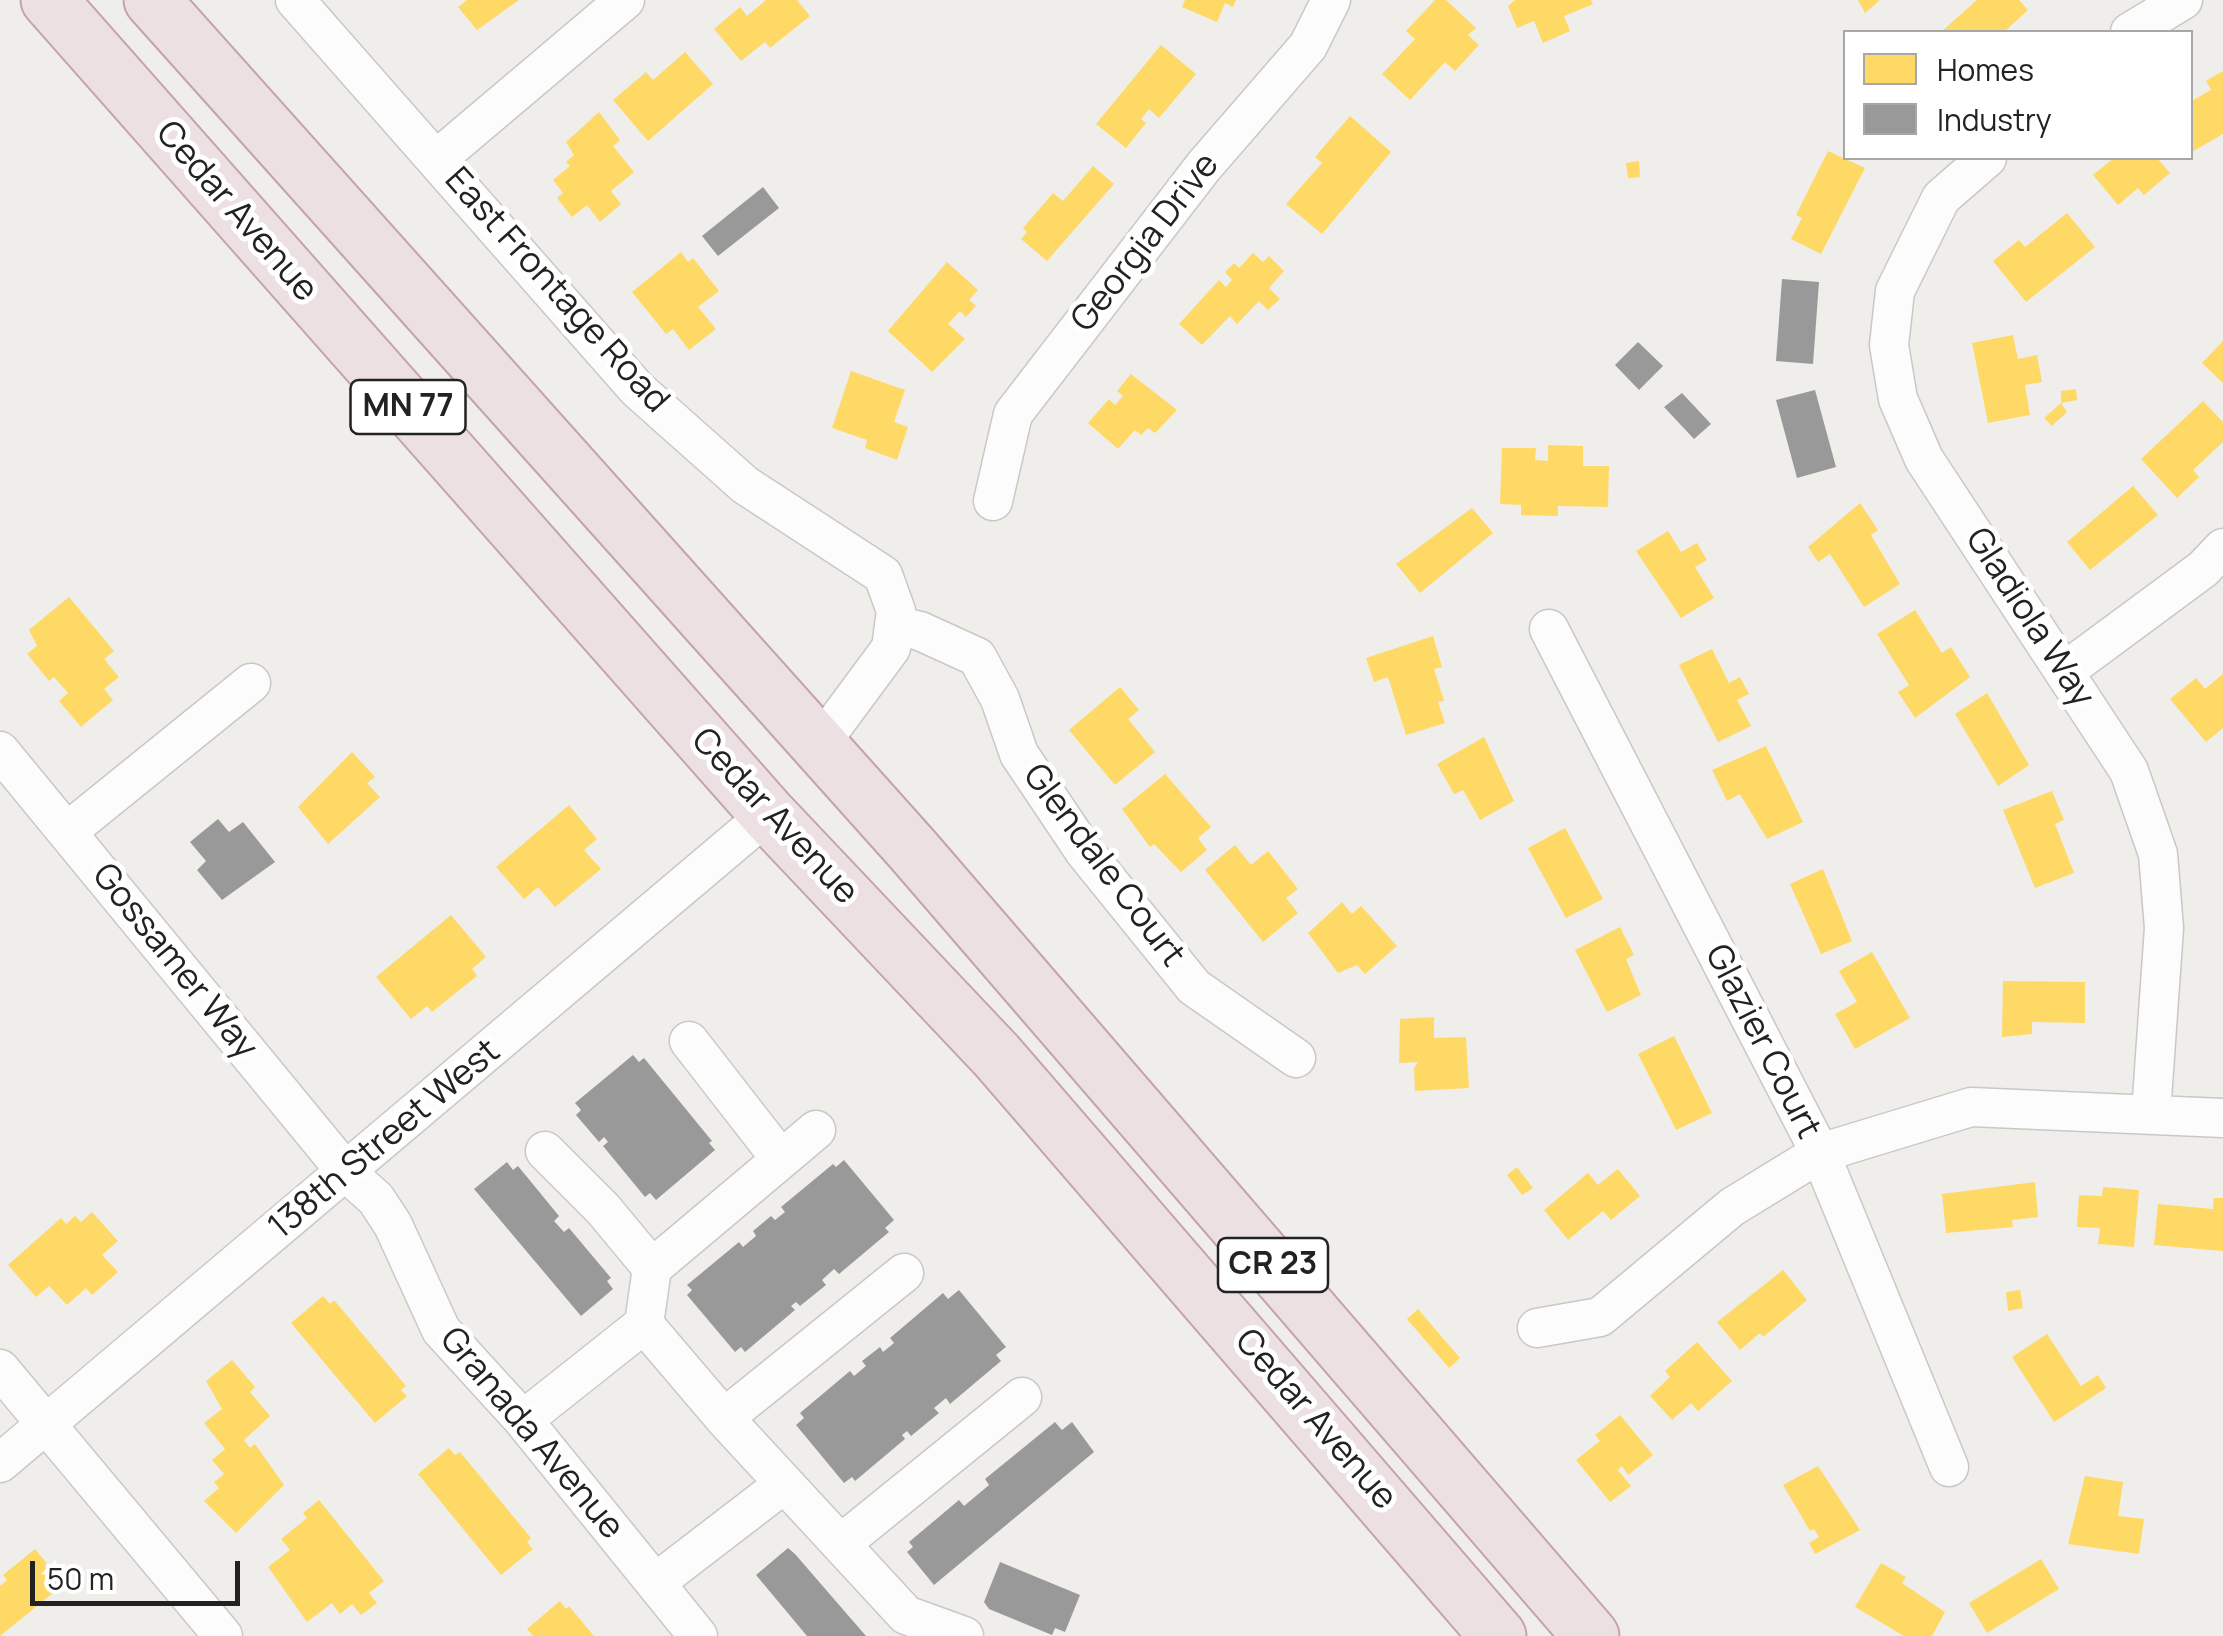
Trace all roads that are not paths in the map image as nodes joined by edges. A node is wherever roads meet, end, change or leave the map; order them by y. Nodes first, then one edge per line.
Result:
1 (49, 0) edge
2 (152, 0) edge
3 (295, 0) edge
4 (625, 0) edge
5 (1331, 0) edge
6 (2182, 0) edge
7 (2133, 30) edge
8 (437, 159) junction
9 (1985, 160) edge
10 (993, 500) dead end
11 (2223, 548) edge
12 (1550, 629) dead end
13 (893, 637) junction
14 (2065, 671) junction
15 (251, 683) dead end
16 (817, 748) junction
17 (0, 750) edge
18 (768, 814) junction
19 (68, 832) junction
20 (689, 1041) dead end
21 (1296, 1058) dead end
22 (2151, 1113) junction
23 (2223, 1118) edge
24 (816, 1130) dead end
25 (544, 1151) dead end
26 (1820, 1153) junction
27 (780, 1158) junction
28 (348, 1174) junction
29 (652, 1268) junction
30 (904, 1273) dead end
31 (644, 1324) junction
32 (1537, 1328) dead end
33 (0, 1369) edge
34 (1022, 1397) dead end
35 (724, 1418) junction
36 (522, 1420) junction
37 (46, 1424) junction
38 (0, 1463) edge
39 (1950, 1468) dead end
40 (784, 1484) junction
41 (842, 1543) junction
42 (656, 1583) junction
43 (224, 1636) edge
44 (698, 1636) edge
45 (964, 1636) edge
46 (1498, 1636) edge
47 (1591, 1636) edge

1 - 18 highway, Cedar Avenue / MN 77
2 - 16 highway, Cedar Avenue / MN 77
3 - 8 street, East Frontage Road
4 - 8 street
5 - 10 street, Georgia Drive
6 - 7 street
8 - 13 street, East Frontage Road
9 - 14 street, Gladiola Way
11 - 14 street
12 - 26 street, Glazier Court
13 - 16 street
13 - 21 street, Glendale Court
14 - 22 street, Gladiola Way
15 - 19 street
16 - 47 highway, Cedar Avenue / CR 23
17 - 19 street, Gossamer Way
18 - 28 street, 138th Street West
18 - 46 highway, Cedar Avenue / CR 23
19 - 28 street, Gossamer Way
20 - 27 street
22 - 23 street
22 - 26 street
24 - 27 street
25 - 29 street
26 - 32 street
26 - 39 street, Glazier Court
27 - 29 street
28 - 36 street, Granada Avenue
28 - 37 street, 138th Street West
29 - 31 street
30 - 35 street
31 - 35 street
31 - 36 street
33 - 37 street
34 - 41 street
35 - 40 street
36 - 42 street, Granada Avenue
37 - 38 street, 138th Street West
37 - 43 street
40 - 41 street
40 - 42 street
41 - 45 street
42 - 44 street, Granada Avenue

